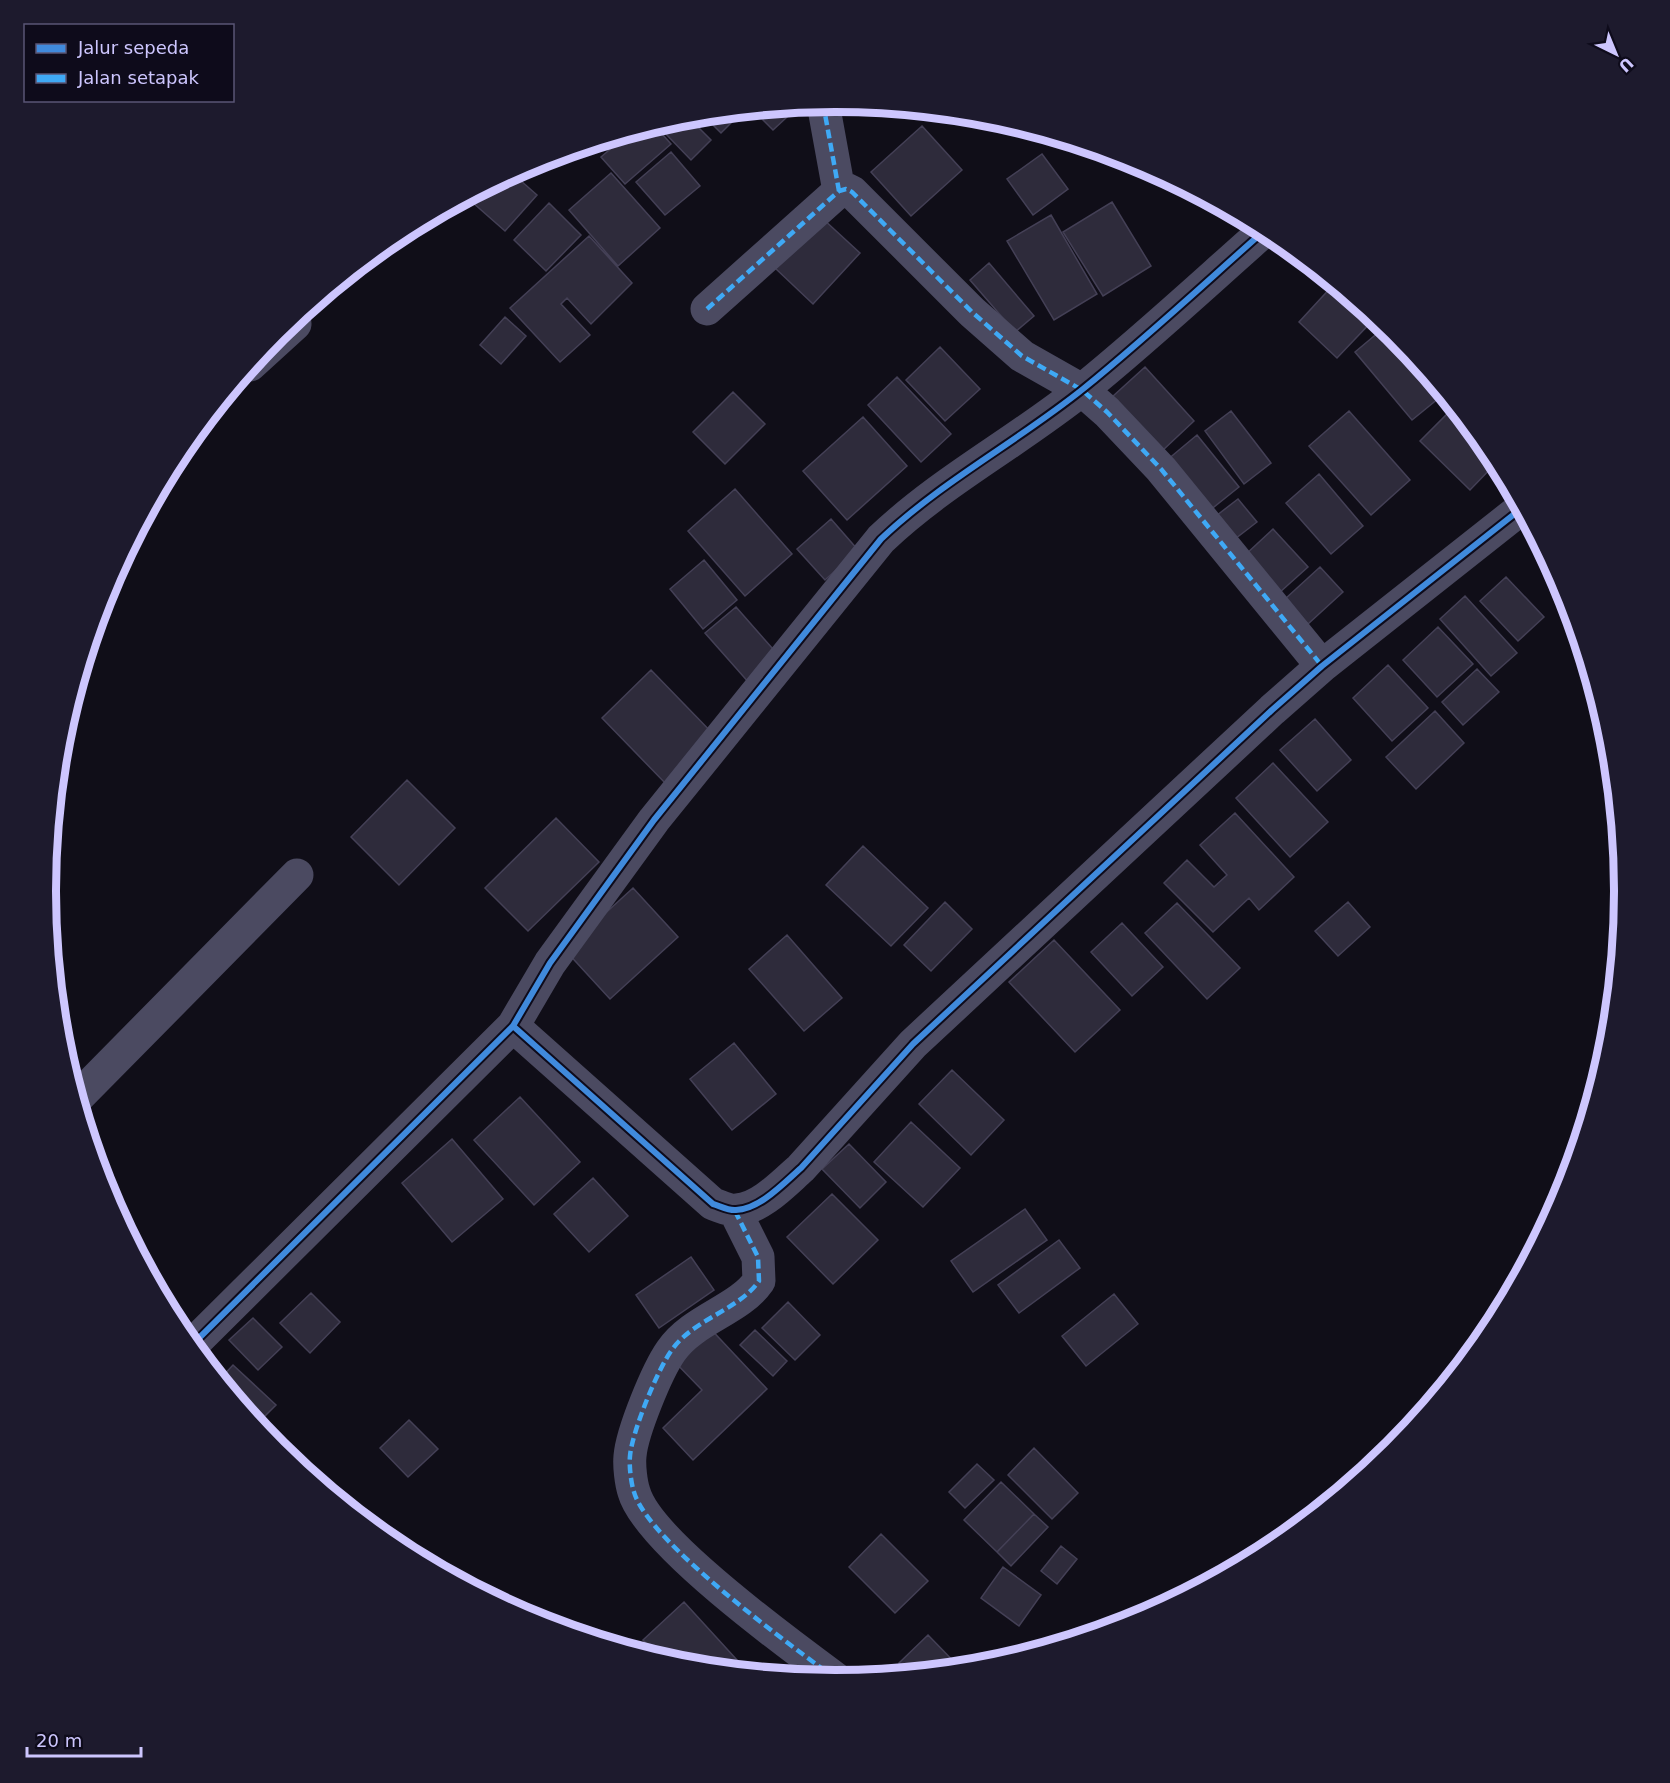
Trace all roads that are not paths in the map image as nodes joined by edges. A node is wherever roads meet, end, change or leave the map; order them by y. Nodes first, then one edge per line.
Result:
1 (825, 112) edge
2 (839, 191) junction
3 (1258, 236) edge
4 (707, 309) dead end
5 (1082, 390) junction
6 (1516, 513) edge
7 (1322, 666) junction
8 (297, 875) dead end
9 (513, 1026) junction
10 (82, 1093) edge
11 (735, 1211) junction
12 (193, 1334) edge
13 (825, 1671) edge

1 - 2 street
2 - 4 street
2 - 5 street
3 - 5 street
5 - 7 street
5 - 9 street
6 - 7 street
7 - 11 street
8 - 10 street
9 - 11 street
9 - 12 street
11 - 13 street

